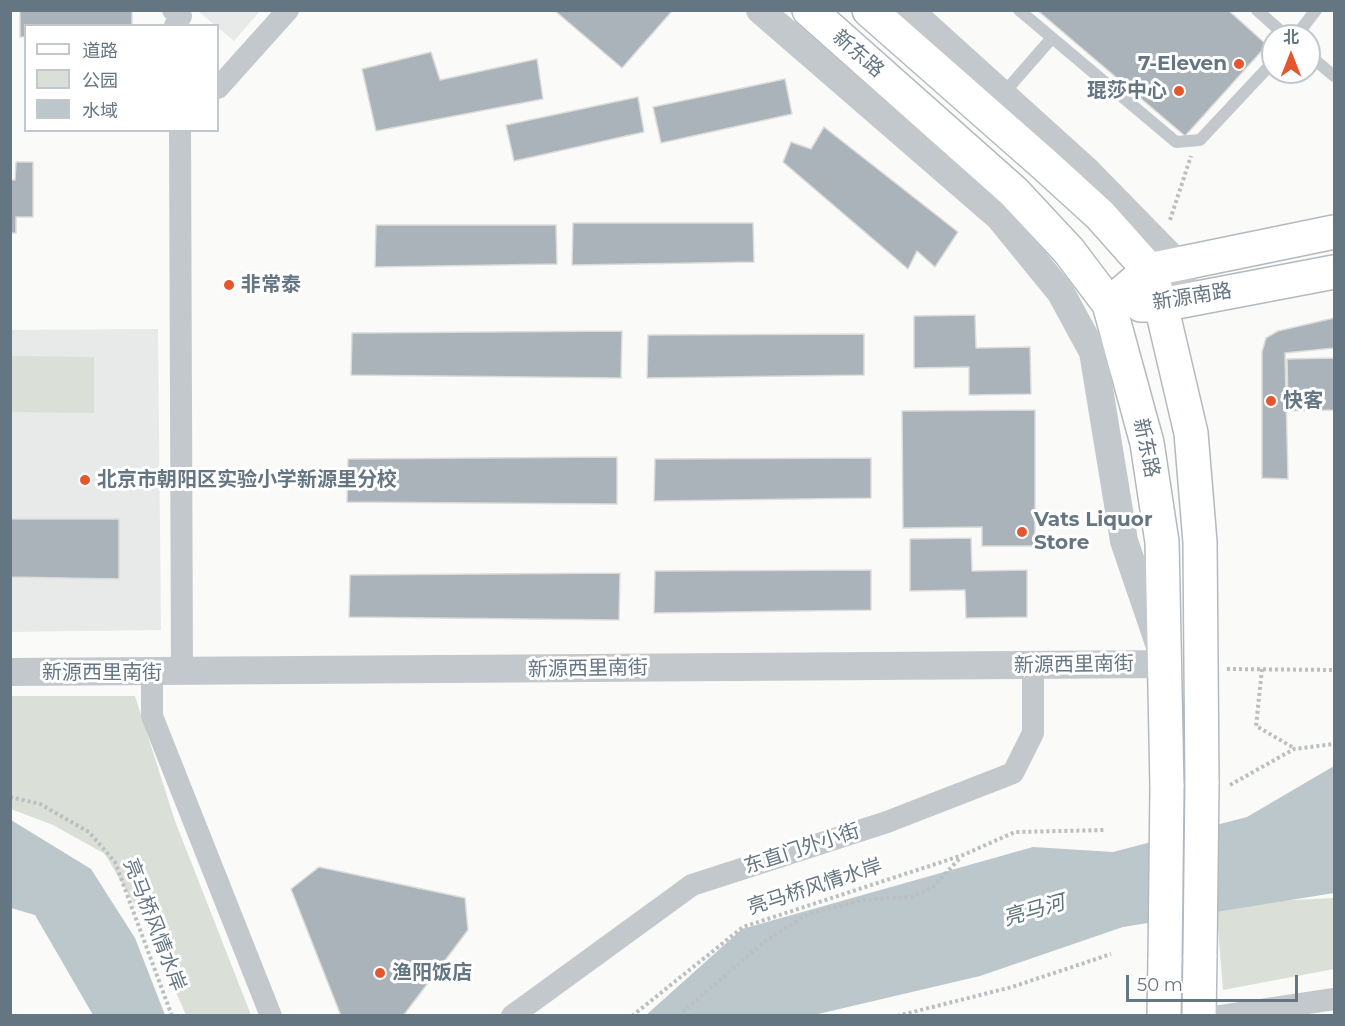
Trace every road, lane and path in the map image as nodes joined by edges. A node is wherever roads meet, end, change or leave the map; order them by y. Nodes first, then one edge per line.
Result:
1 (173, 10) edge
2 (288, 10) edge
3 (760, 10) edge
4 (808, 10) edge
5 (868, 10) edge
6 (909, 10) edge
7 (1018, 10) edge
8 (1257, 10) edge
9 (1316, 10) edge
10 (176, 24) edge
11 (1273, 24) edge
12 (1305, 24) edge
13 (1051, 39) junction
14 (1321, 65) edge
15 (1261, 75) edge
16 (1335, 76) edge
17 (219, 87) edge
18 (1002, 95) junction
19 (180, 132) edge
20 (1200, 140) junction
21 (1335, 232) edge
22 (1160, 258) junction
23 (1335, 272) edge
24 (1174, 303) junction
25 (1109, 304) junction
26 (1166, 664) junction
27 (1034, 665) junction
28 (1202, 668) junction
29 (1262, 669) junction
30 (1335, 670) edge
31 (10, 672) edge
32 (152, 673) junction
33 (182, 673) junction
34 (1335, 744) edge
35 (1294, 749) junction
36 (1213, 786) junction
37 (10, 797) edge
38 (1106, 830) dead end
39 (963, 855) junction
40 (1111, 954) dead end
41 (1335, 999) edge
42 (172, 1016) edge
43 (271, 1016) edge
44 (512, 1016) edge
45 (632, 1016) edge
46 (678, 1016) edge
47 (897, 1016) edge
48 (1164, 1016) edge
49 (1199, 1016) edge
50 (1221, 1016) edge

1 - 10 street
2 - 17 street
3 - 26 street
4 - 25 main road, 新东路
5 - 22 main road, 新东路
6 - 18 street
7 - 13 lane
8 - 11 lane
9 - 12 lane
13 - 18 lane
13 - 20 lane
14 - 16 lane
15 - 20 lane
18 - 22 street
19 - 33 street
20 - 22 path
21 - 22 main road, 新源南路
22 - 24 main road, 新东路
22 - 25 main road, 新源南路
23 - 24 main road, 新源南路
24 - 25 main road, 新源南路
24 - 28 main road, 新东路
25 - 26 main road, 新东路
26 - 27 street, 新源西里南街
26 - 48 main road, 新东路, bridge
27 - 33 street, 新源西里南街
27 - 44 street, 东直门外小街
28 - 29 path
28 - 36 main road, 新东路
29 - 30 path
29 - 35 path
31 - 32 street, 新源西里南街
32 - 33 street, 新源西里南街
32 - 43 street
34 - 35 path
35 - 36 path
36 - 49 main road, 新东路, bridge
37 - 42 path, 亮马桥风情水岸
38 - 39 path, 亮马桥风情水岸
39 - 45 path, 亮马桥风情水岸
39 - 46 path, 亮马桥风情水岸
40 - 47 path
41 - 50 street

